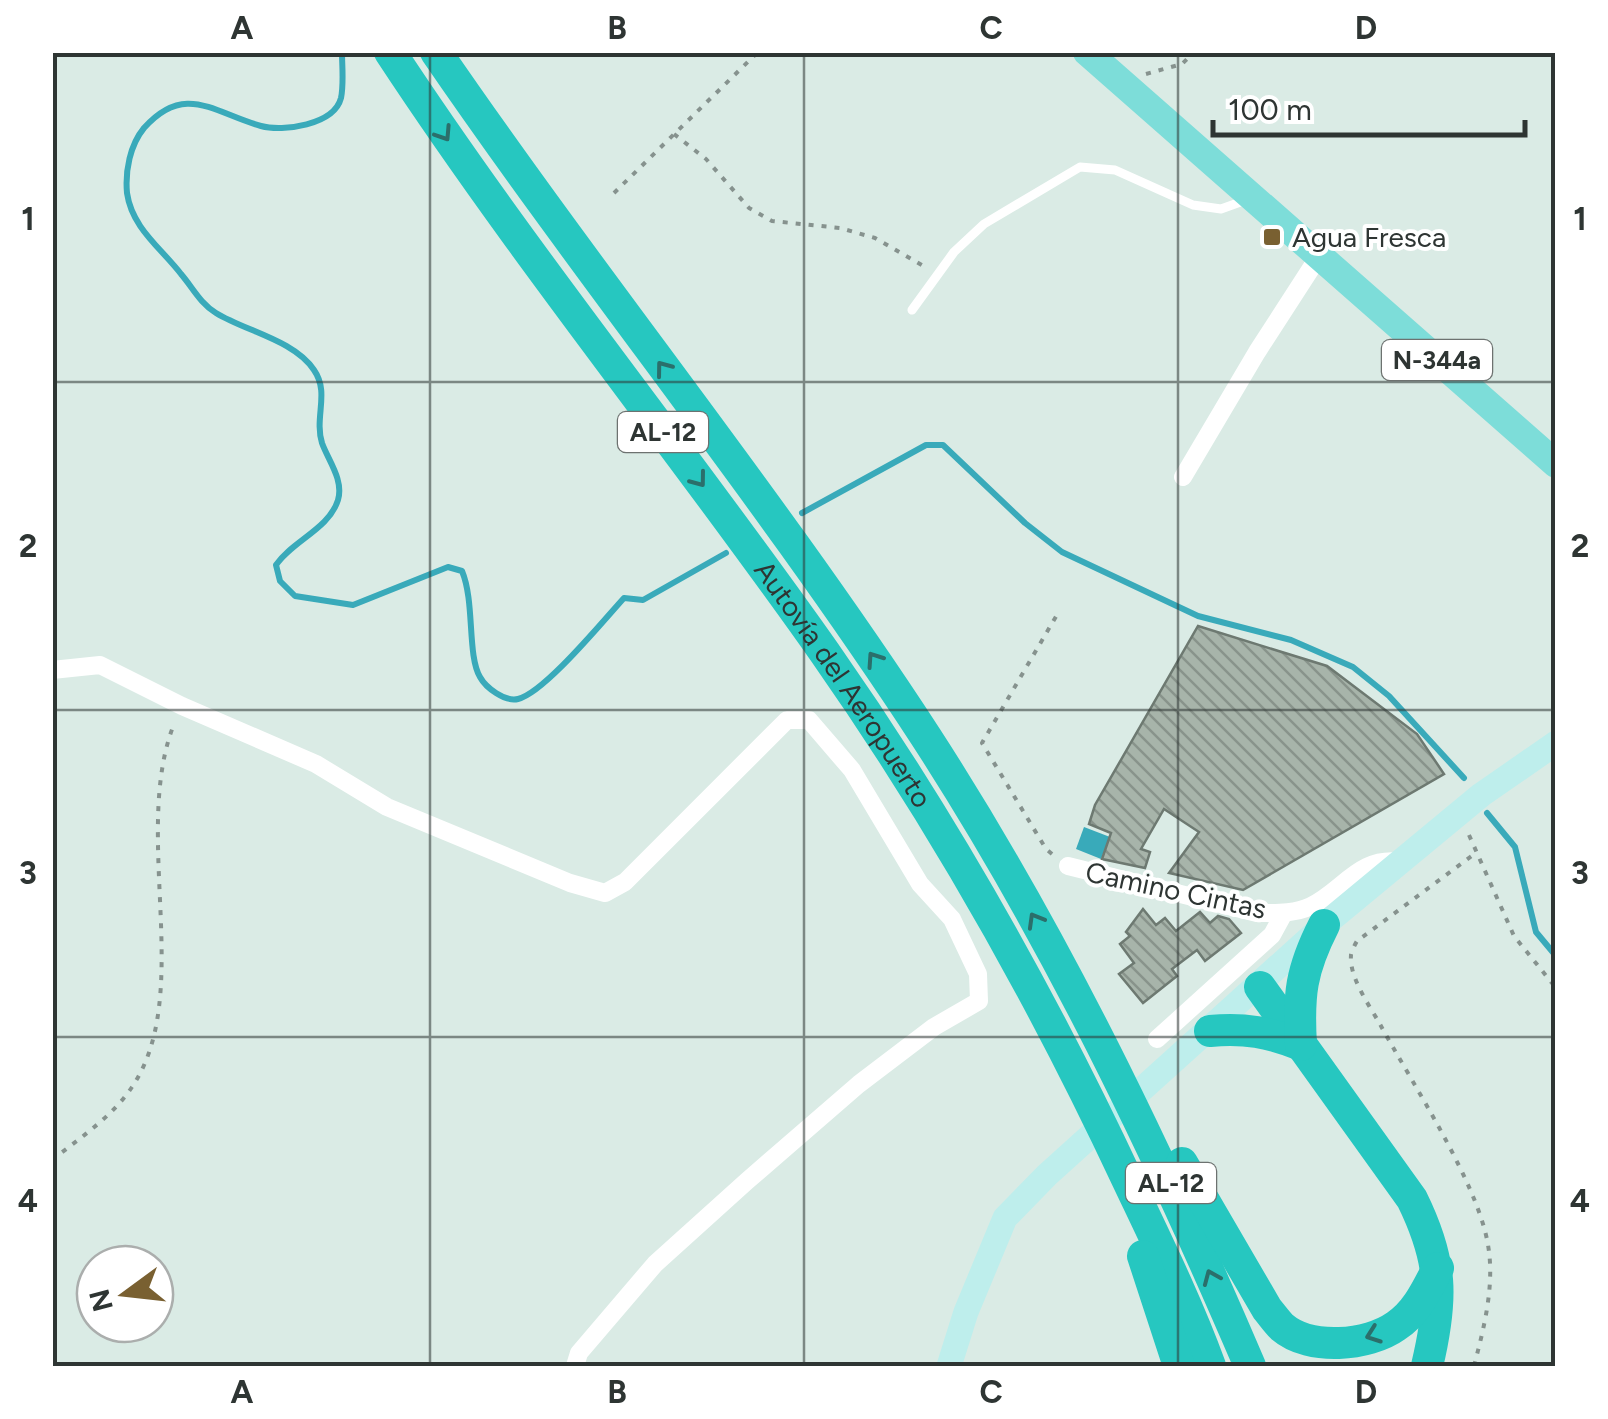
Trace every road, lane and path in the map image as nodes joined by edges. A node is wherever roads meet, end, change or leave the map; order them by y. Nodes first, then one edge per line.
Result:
1 (390, 52) edge
2 (436, 52) edge
3 (758, 52) edge
4 (1088, 52) edge
5 (1194, 52) edge
6 (1124, 85) junction
7 (674, 134) junction
8 (614, 194) dead end
9 (1253, 198) junction
10 (1319, 256) junction
11 (938, 275) junction
12 (912, 310) dead end
13 (1556, 464) edge
14 (1183, 476) dead end
15 (1058, 613) dead end
16 (52, 670) edge
17 (182, 706) junction
18 (1556, 743) edge
19 (1459, 812) junction
20 (1477, 852) junction
21 (1401, 862) junction
22 (1068, 866) joint
23 (1284, 913) junction
24 (1324, 925) junction
25 (1260, 986) junction
26 (1556, 988) edge
27 (1083, 1004) junction
28 (1210, 1031) junction
29 (1156, 1038) dead end
30 (1301, 1045) junction
31 (1080, 1077) junction
32 (52, 1160) edge
33 (1438, 1268) junction
34 (574, 1366) edge
35 (949, 1366) edge
36 (1179, 1366) edge
37 (1210, 1366) edge
38 (1250, 1366) edge
39 (1427, 1366) edge
40 (1474, 1366) edge

1 -> 31 highway, Autovía del Aeropuerto / AL-12
27 -> 2 highway, Autovía del Aeropuerto / AL-12
3 - 7 path
4 - 6 main road, N-344a
5 - 6 path
6 - 9 main road, N-344a
7 - 8 path
7 - 11 path
9 - 10 main road, N-344a
9 - 11 lane
10 - 13 main road, N-344a
10 - 14 street
11 - 12 lane
15 - 22 path
16 - 17 street
17 - 32 path
17 - 34 street
18 - 19 street
19 - 20 path
19 - 21 street
20 - 26 path
20 - 40 path
21 - 23 street, Camino Cintas
21 - 24 street
22 - 23 street, Camino Cintas
23 - 29 street, Camino Cintas
24 - 25 street
24 - 30 highway
25 - 28 street
25 - 30 highway
33 -> 27 highway
38 -> 27 highway, Autovía del Aeropuerto / AL-12
28 - 30 highway
28 - 35 street
30 - 33 highway
31 - 36 highway
31 - 37 highway, Autovía del Aeropuerto / AL-12
33 - 39 highway

